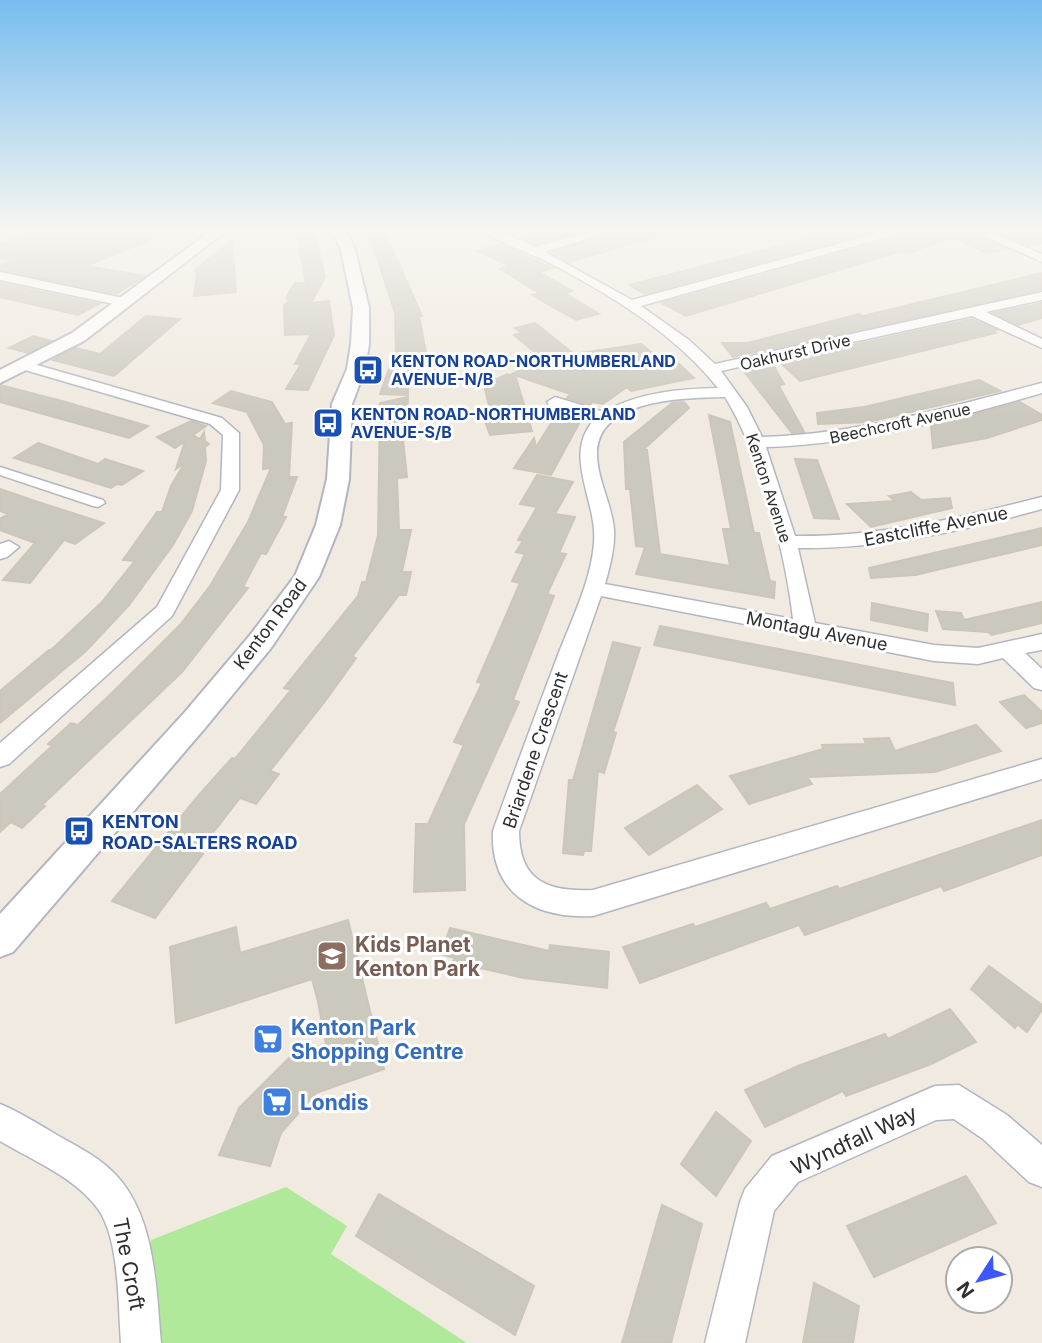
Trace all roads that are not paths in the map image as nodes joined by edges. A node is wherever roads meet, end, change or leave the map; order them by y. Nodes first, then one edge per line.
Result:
1 (78, 293) edge
2 (135, 293) edge
3 (357, 293) edge
4 (608, 293) edge
5 (675, 293) edge
6 (1042, 296) edge
7 (122, 302) junction
8 (630, 305) junction
9 (973, 312) junction
10 (1042, 344) edge
11 (23, 365) junction
12 (712, 369) junction
13 (0, 377) edge
14 (1042, 388) edge
15 (730, 392) junction
16 (555, 402) dead end
17 (607, 418) junction
18 (757, 442) junction
19 (0, 471) edge
20 (98, 503) dead end
21 (1042, 503) edge
22 (787, 542) junction
23 (593, 588) junction
24 (805, 629) junction
25 (1042, 642) edge
26 (1008, 650) junction
27 (1042, 682) edge
28 (0, 757) edge
29 (1042, 769) edge
30 (0, 940) edge
31 (0, 1121) edge
32 (1042, 1169) edge
33 (141, 1343) edge
34 (725, 1343) edge

1 - 7 street
2 - 7 street
3 - 30 street, Kenton Road
4 - 8 street, Kenton Avenue
5 - 8 street
6 - 9 street, Oakhurst Drive
7 - 11 street
8 - 12 street, Kenton Avenue
9 - 10 street
9 - 12 street, Oakhurst Drive
11 - 13 street
11 - 28 street
12 - 15 street, Kenton Avenue
14 - 18 street, Beechcroft Avenue
15 - 17 street
15 - 18 street, Kenton Avenue
16 - 17 street
17 - 23 street, Briardene Crescent
18 - 22 street, Kenton Avenue
19 - 20 street
21 - 22 street, Eastcliffe Avenue
22 - 24 street, Kenton Avenue
23 - 24 street, Montagu Avenue
23 - 29 street, Briardene Crescent
24 - 26 street, Montagu Avenue
25 - 26 street, Montagu Avenue
26 - 27 street
31 - 33 street, The Croft
32 - 34 street, Wyndfall Way

